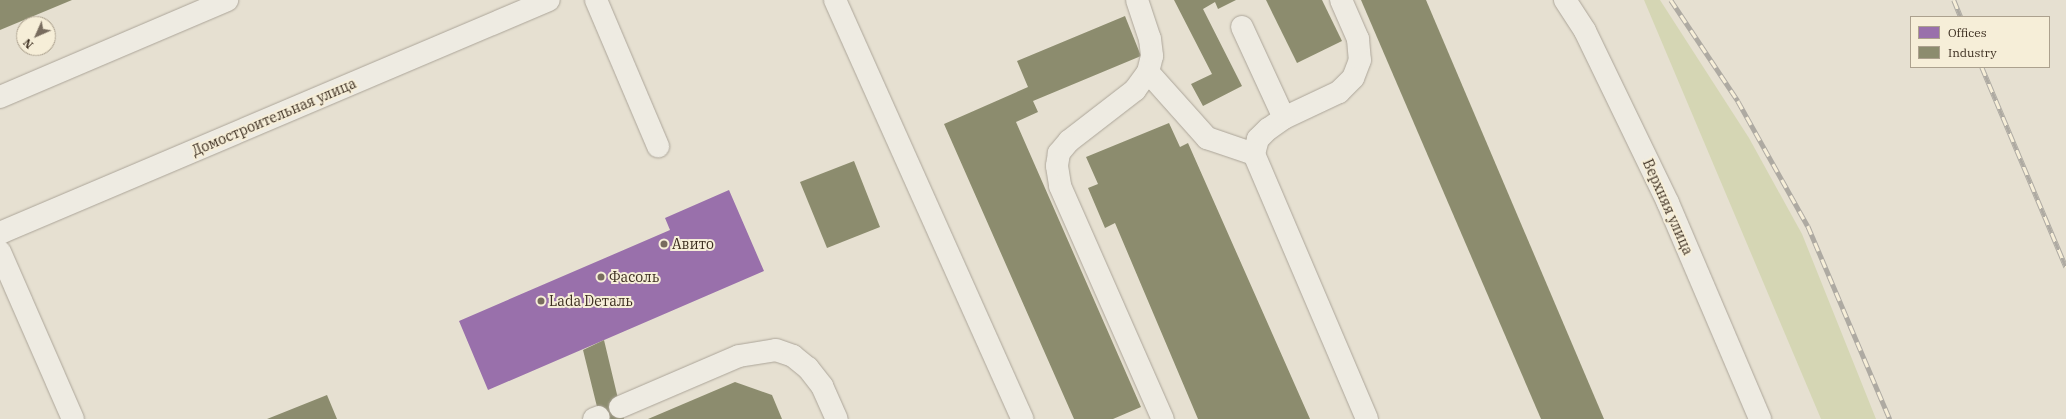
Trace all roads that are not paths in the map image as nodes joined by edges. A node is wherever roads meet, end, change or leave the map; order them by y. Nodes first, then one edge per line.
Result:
1 (227, 0) edge
2 (549, 0) edge
3 (596, 0) edge
4 (835, 0) edge
5 (1137, 0) edge
6 (1341, 0) edge
7 (1565, 0) edge
8 (1242, 27) dead end
9 (1148, 72) junction
10 (0, 97) edge
11 (1284, 118) junction
12 (658, 146) dead end
13 (1254, 154) junction
14 (0, 234) edge
15 (0, 252) edge
16 (620, 407) dead end
17 (73, 419) edge
18 (837, 419) edge
19 (1022, 419) edge
20 (1163, 419) edge
21 (1367, 419) edge
22 (1760, 419) edge

1 - 10 street
2 - 14 street, Домостроительная улица
3 - 12 street
4 - 19 street
5 - 9 street
6 - 11 street
7 - 22 street, Верхняя улица
8 - 11 street
9 - 13 street
9 - 20 street
11 - 13 street
13 - 21 street
15 - 17 street
16 - 18 street

